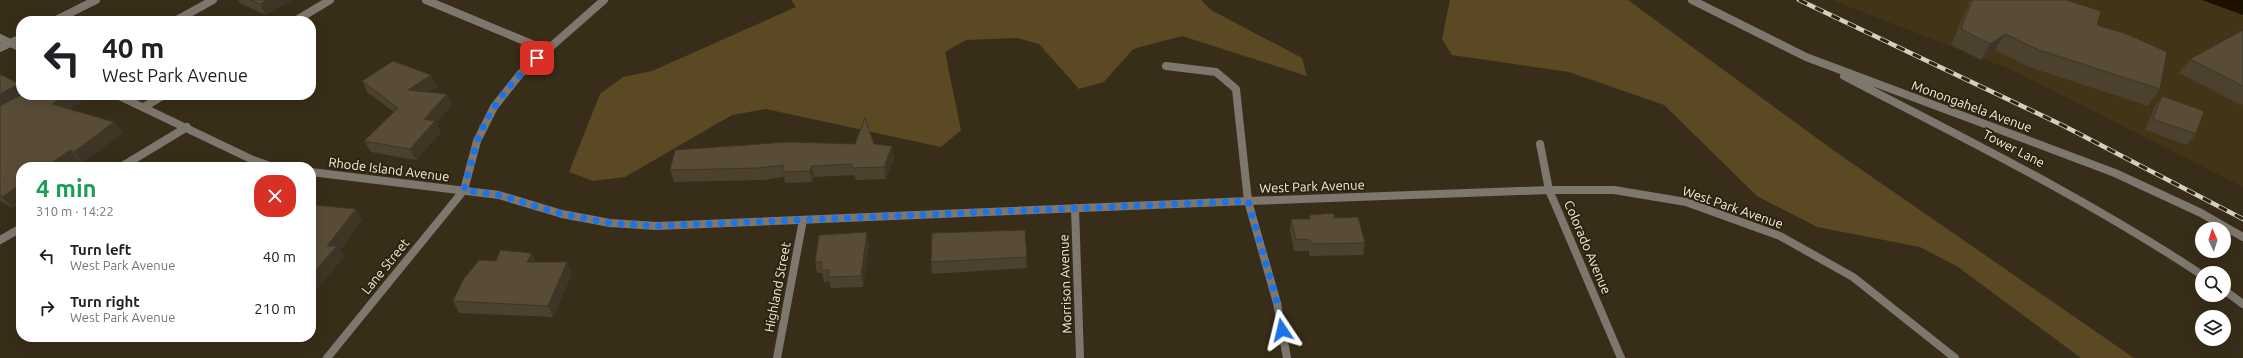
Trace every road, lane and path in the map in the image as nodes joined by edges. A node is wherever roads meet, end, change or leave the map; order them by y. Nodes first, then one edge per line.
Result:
1 (96, 0) edge
2 (214, 0) edge
3 (330, 0) edge
4 (426, 0) edge
5 (604, 0) edge
6 (1692, 0) edge
7 (438, 2) edge
8 (64, 16) edge
9 (184, 16) edge
10 (303, 16) edge
11 (0, 38) edge
12 (16, 40) edge
13 (11, 43) junction
14 (16, 46) edge
15 (0, 48) edge
16 (546, 50) junction
17 (1806, 57) junction
18 (1166, 66) dead end
19 (128, 100) edge
20 (156, 100) edge
21 (144, 107) junction
22 (187, 127) junction
23 (1540, 144) dead end
24 (129, 162) edge
25 (259, 162) edge
26 (316, 173) edge
27 (464, 190) junction
28 (1549, 190) junction
29 (1248, 201) junction
30 (1075, 208) junction
31 (803, 220) junction
32 (16, 231) edge
33 (2243, 237) edge
34 (0, 240) edge
35 (2195, 270) edge
36 (2231, 295) edge
37 (2243, 304) edge
38 (326, 358) edge
39 (777, 358) edge
40 (1080, 358) edge
41 (1286, 358) edge
42 (1621, 358) edge
43 (1955, 358) edge

1 - 8 street
2 - 9 street
3 - 10 street
4 - 7 street
5 - 16 street
6 - 17 street, Monongahela Avenue
7 - 16 street
11 - 13 street
12 - 13 street
13 - 14 street
13 - 15 street
16 - 27 street
17 - 33 street, Monongahela Avenue
17 - 35 street, Tower Lane
18 - 29 street
19 - 21 street
20 - 21 street
21 - 22 street
22 - 24 street
22 - 25 street
23 - 28 street, Colorado Avenue
26 - 27 street, Rhode Island Avenue
27 - 31 street, West Park Avenue
27 - 38 street, Lane Street
28 - 29 street, West Park Avenue
28 - 42 street, Colorado Avenue
28 - 43 street, West Park Avenue
29 - 30 street, West Park Avenue
29 - 41 street
30 - 31 street, West Park Avenue
30 - 40 street, Morrison Avenue
31 - 39 street, Highland Street
32 - 34 street
36 - 37 street

